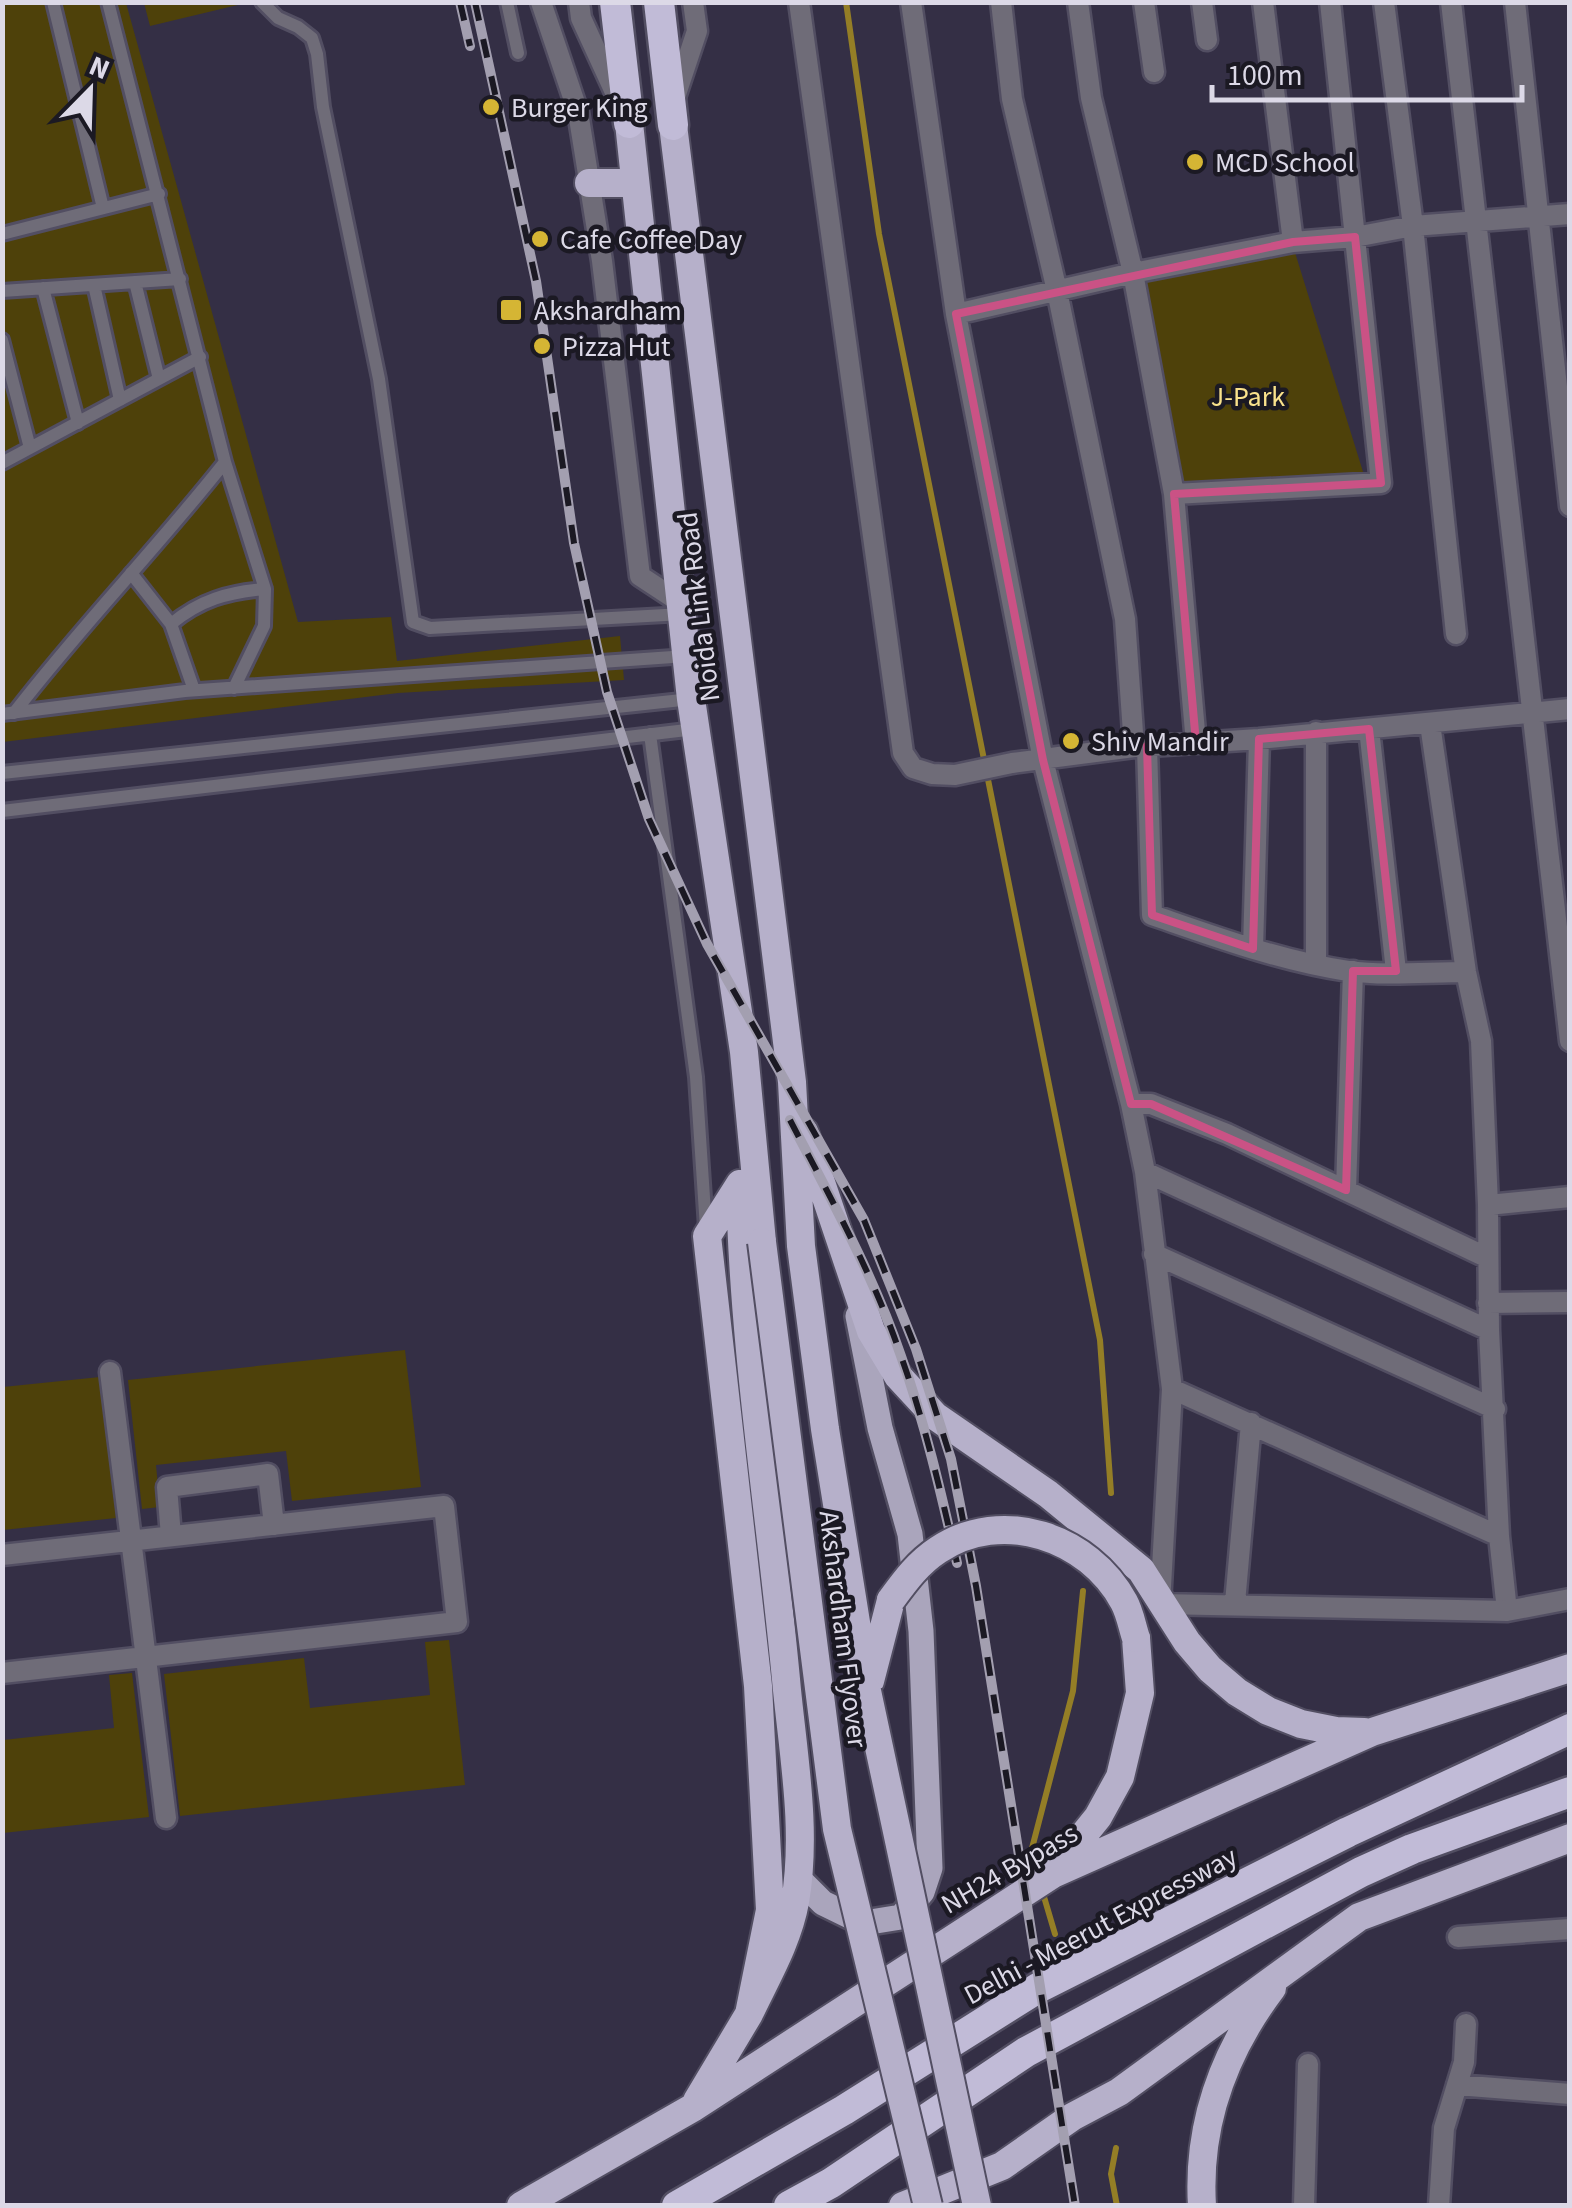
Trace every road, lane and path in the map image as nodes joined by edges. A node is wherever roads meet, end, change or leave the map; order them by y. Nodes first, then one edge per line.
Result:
1 (53, 2) edge
2 (108, 2) edge
3 (262, 2) edge
4 (508, 2) edge
5 (542, 2) edge
6 (578, 2) edge
7 (615, 2) edge
8 (658, 2) edge
9 (693, 2) edge
10 (799, 2) edge
11 (910, 2) edge
12 (1001, 2) edge
13 (1078, 2) edge
14 (1144, 2) edge
15 (1202, 2) edge
16 (1263, 2) edge
17 (1330, 2) edge
18 (1384, 2) edge
19 (1450, 2) edge
20 (1515, 2) edge
21 (1207, 40) dead end
22 (518, 53) dead end
23 (1154, 72) dead end
24 (629, 123) junction
25 (673, 124) junction
26 (635, 183) junction
27 (590, 184) junction
28 (159, 194) junction
29 (103, 208) junction
30 (1570, 214) edge
31 (1538, 216) junction
32 (1476, 220) junction
33 (1413, 226) junction
34 (2, 234) edge
35 (1356, 236) junction
36 (1293, 242) junction
37 (1133, 274) junction
38 (180, 279) junction
39 (135, 282) junction
40 (94, 285) junction
41 (43, 288) junction
42 (2, 290) edge
43 (1056, 291) junction
44 (956, 314) junction
45 (2, 340) edge
46 (200, 358) junction
47 (158, 379) junction
48 (120, 400) junction
49 (78, 423) junction
50 (30, 448) junction
51 (226, 462) junction
52 (2, 463) edge
53 (1174, 494) junction
54 (1570, 506) edge
55 (131, 573) junction
56 (265, 590) junction
57 (682, 609) junction
58 (171, 624) junction
59 (1456, 634) dead end
60 (687, 656) junction
61 (234, 688) junction
62 (194, 690) junction
63 (692, 698) junction
64 (1570, 710) edge
65 (8, 713) edge
66 (1531, 714) junction
67 (1430, 724) junction
68 (695, 729) junction
69 (1369, 729) junction
70 (1316, 732) junction
71 (650, 734) junction
72 (1259, 739) junction
73 (1196, 743) junction
74 (1140, 746) junction
75 (1043, 760) junction
76 (2, 772) edge
77 (2, 811) edge
78 (1254, 949) junction
79 (1316, 965) junction
80 (1352, 972) junction
81 (1396, 972) junction
82 (1466, 972) junction
83 (1570, 1041) edge
84 (744, 1052) junction
85 (792, 1082) junction
86 (1132, 1104) junction
87 (1145, 1172) junction
88 (740, 1184) junction
89 (1346, 1190) junction
90 (1570, 1196) edge
91 (1488, 1205) junction
92 (707, 1236) junction
93 (1154, 1254) junction
94 (1488, 1258) junction
95 (848, 1262) junction
96 (1488, 1302) junction
97 (1570, 1302) edge
98 (1490, 1330) junction
99 (110, 1372) dead end
100 (1172, 1388) junction
101 (1495, 1409) junction
102 (1251, 1423) junction
103 (274, 1525) junction
104 (171, 1536) junction
105 (1500, 1536) junction
106 (131, 1543) junction
107 (2, 1555) edge
108 (1570, 1600) edge
109 (1235, 1603) junction
110 (1160, 1604) junction
111 (1507, 1612) junction
112 (146, 1657) junction
113 (1570, 1668) edge
114 (2, 1672) edge
115 (868, 1690) junction
116 (1570, 1728) edge
117 (1372, 1732) junction
118 (1570, 1792) edge
119 (166, 1818) dead end
120 (1570, 1838) edge
121 (1053, 1874) junction
122 (798, 1878) junction
123 (1570, 1930) edge
124 (1458, 1937) dead end
125 (1304, 1954) junction
126 (749, 2014) junction
127 (1466, 2024) dead end
128 (1308, 2064) dead end
129 (1457, 2085) junction
130 (1570, 2094) edge
131 (694, 2107) junction
132 (521, 2206) edge
133 (676, 2206) edge
134 (789, 2206) edge
135 (902, 2206) edge
136 (928, 2206) edge
137 (977, 2206) edge
138 (1202, 2206) edge
139 (1304, 2206) edge
140 (1439, 2206) edge

1 - 29 lane
2 - 28 lane
3 - 57 lane
4 - 22 lane
5 - 27 street
6 - 24 street
7 - 24 highway
8 - 25 highway
9 - 25 street
10 - 75 street
11 - 44 street
12 - 43 street
13 - 37 street
14 - 23 street
15 - 21 street
16 - 36 street
17 - 35 street
18 - 33 street
19 - 32 street
20 - 31 street
24 - 26 highway, Noida Link Road
25 - 85 highway, Noida Link Road
26 - 27 highway
26 - 57 highway, Noida Link Road
27 - 57 street
28 - 29 lane
28 - 38 lane
29 - 34 lane
30 - 31 street
31 - 32 street
31 - 54 street
32 - 33 street
32 - 66 street
33 - 35 street
33 - 59 street
35 - 36 street
35 - 53 street
36 - 37 street
37 - 43 street
37 - 53 street
38 - 39 lane
38 - 46 lane
39 - 40 lane
39 - 47 lane
40 - 41 lane
40 - 48 lane
41 - 42 lane
41 - 49 lane
43 - 44 street
43 - 74 street
44 - 75 street
45 - 50 lane
46 - 47 lane
46 - 51 lane
47 - 48 lane
48 - 49 lane
49 - 50 lane
50 - 52 lane
51 - 55 lane
51 - 56 lane
53 - 73 street
55 - 58 lane
55 - 65 lane
56 - 58 lane
56 - 61 lane
57 - 60 highway, Noida Link Road
58 - 62 lane
60 - 61 lane
60 - 63 highway, Noida Link Road
61 - 62 lane
62 - 65 lane
63 - 68 highway, Noida Link Road
63 - 76 lane
64 - 66 street
66 - 67 street
66 - 83 street
67 - 69 street
67 - 82 street
68 - 71 lane
68 - 84 highway, Noida Link Road
69 - 70 street
69 - 81 street
70 - 72 street
70 - 79 street
71 - 77 lane
71 - 92 lane
72 - 73 street
72 - 78 street
73 - 74 street
74 - 75 street
74 - 78 street
75 - 86 street
78 - 79 street
79 - 80 street
80 - 81 street
80 - 89 street
81 - 82 street
82 - 91 street
84 - 88 highway
84 - 136 highway, Akshardham Flyover, bridge
85 - 95 highway
85 - 115 highway, Akshardham Flyover
86 - 87 street
86 - 89 street
87 - 93 street
87 - 98 street
88 - 92 highway
88 - 122 highway
89 - 94 street
90 - 91 street
91 - 94 street
92 - 126 highway
93 - 100 street
93 - 101 street
94 - 96 street
95 - 110 highway
95 - 122 main road
96 - 97 street
96 - 98 street
98 - 101 street
99 - 106 street
100 - 102 street
100 - 110 street
101 - 105 street
102 - 105 street
102 - 109 street
103 - 104 street
103 - 104 street
103 - 112 street
104 - 106 street
105 - 111 street
106 - 107 street
106 - 112 street
108 - 111 street
109 - 110 street
109 - 111 street
110 - 117 highway
112 - 114 street
112 - 119 street
113 - 117 highway, NH24 Bypass
115 - 121 highway, bridge
115 - 137 highway, Akshardham Flyover, bridge
116 - 133 highway, Delhi - Meerut Expressway
117 - 121 highway, NH24 Bypass
118 - 134 highway
120 - 125 highway
121 - 131 highway, NH24 Bypass
122 - 126 highway
123 - 124 street
125 - 135 highway
125 - 138 highway
126 - 131 highway
127 - 129 street
128 - 139 street
129 - 130 street
129 - 140 street
131 - 132 highway, NH24 Bypass

